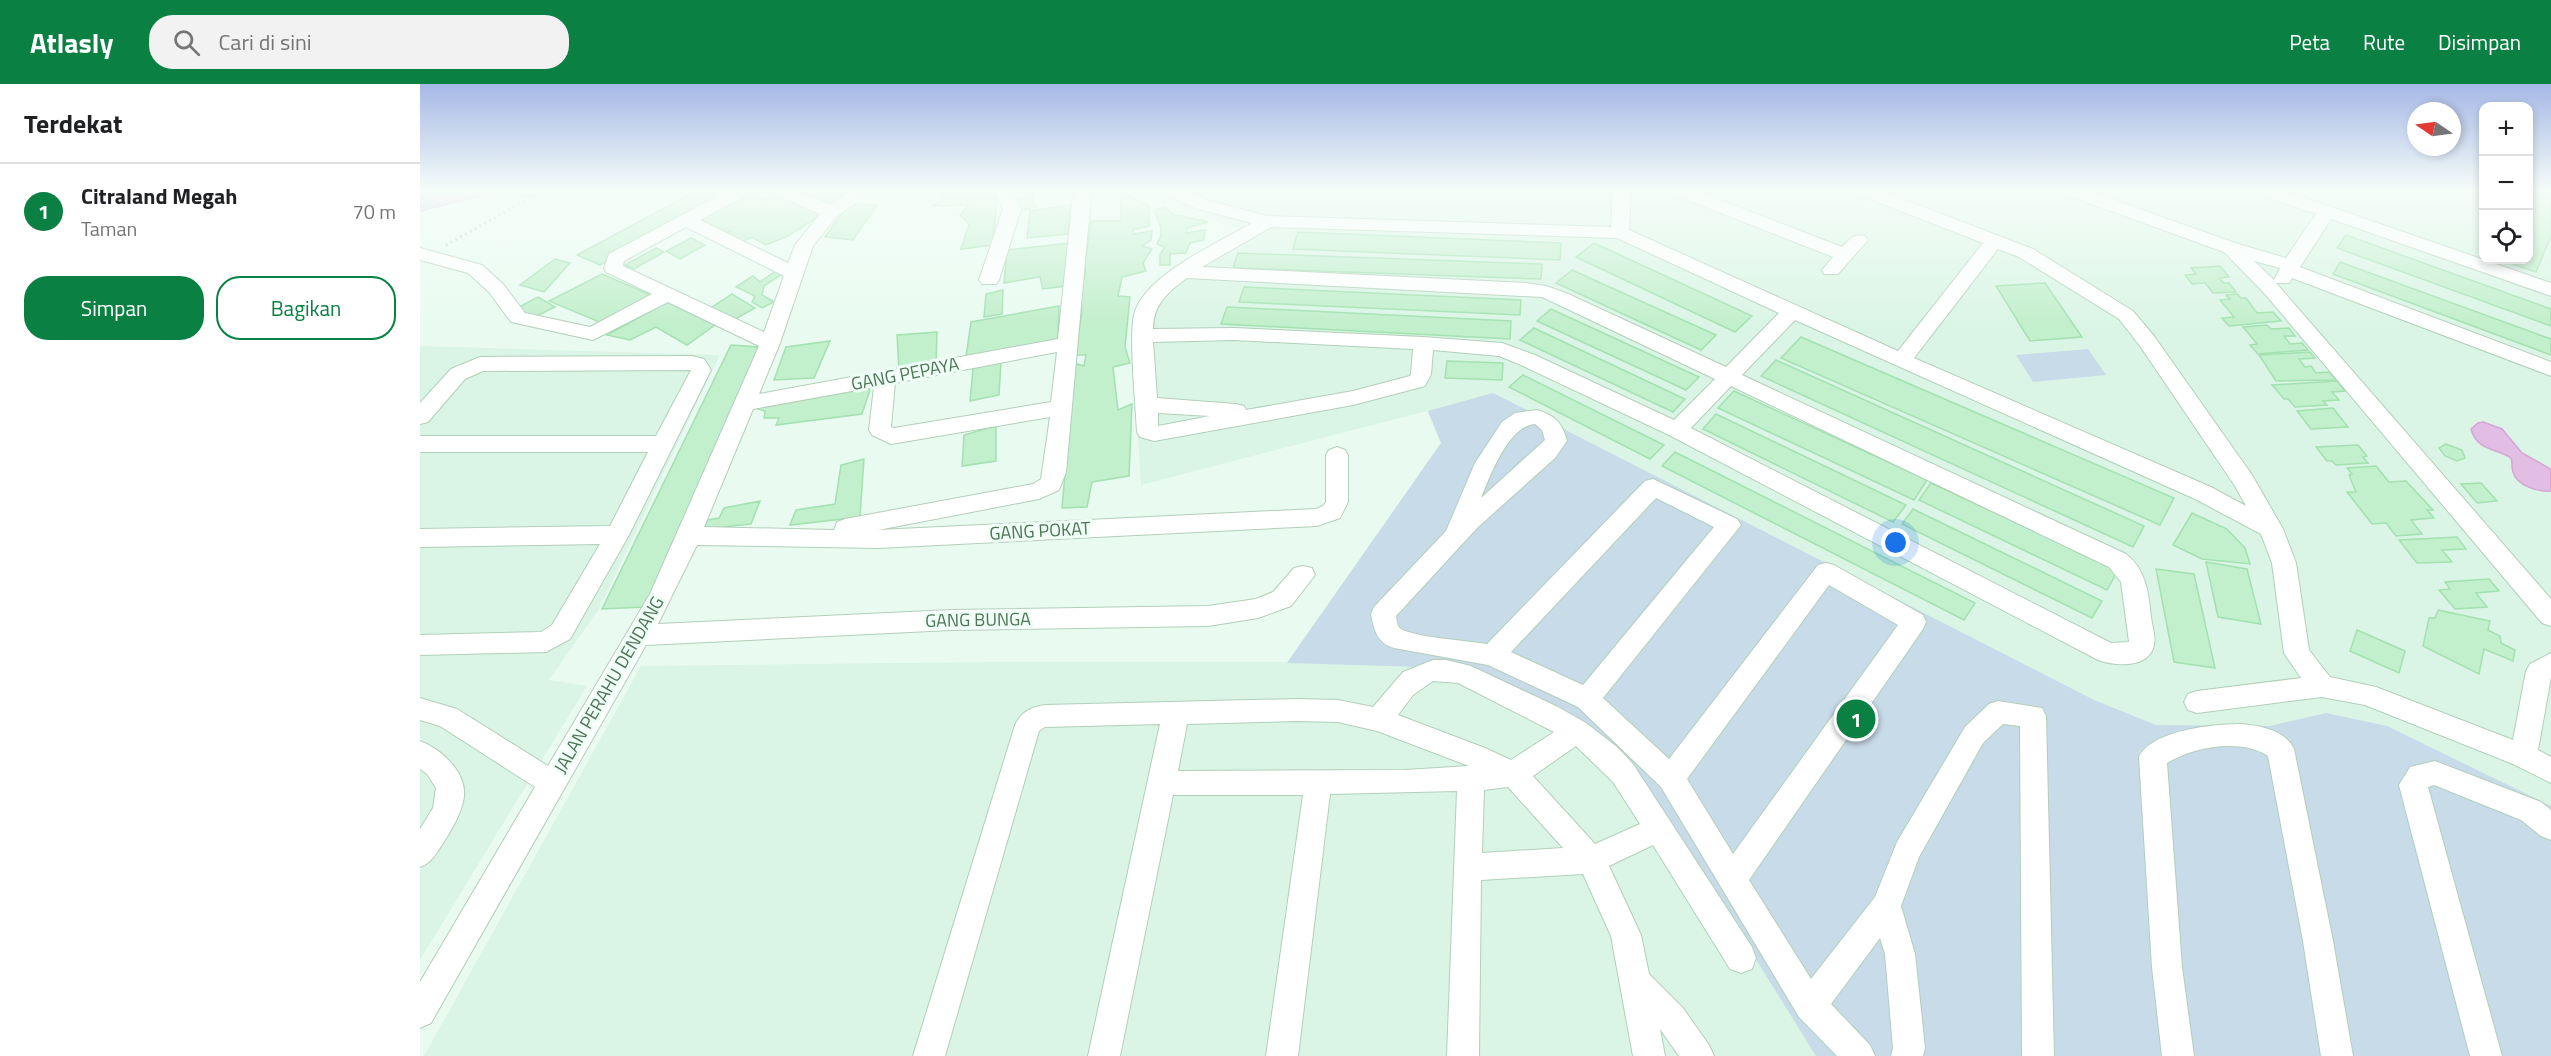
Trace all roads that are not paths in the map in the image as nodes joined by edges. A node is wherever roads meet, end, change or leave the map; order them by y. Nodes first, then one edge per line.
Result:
1 (658, 235) edge
2 (717, 235) edge
3 (812, 235) edge
4 (1003, 235) edge
5 (1078, 235) edge
6 (1243, 235) edge
7 (1625, 235) edge
8 (1795, 235) edge
9 (1980, 235) edge
10 (2196, 235) edge
11 (2312, 235) edge
12 (2396, 235) edge
13 (1859, 240) dead end
14 (1994, 241) junction
15 (2231, 248) junction
16 (422, 255) edge
17 (1846, 255) junction
18 (2291, 268) junction
19 (1832, 270) dead end
20 (1183, 272) junction
21 (795, 274) junction
22 (989, 280) dead end
23 (2272, 290) junction
24 (2551, 290) edge
25 (667, 294) junction
26 (1792, 311) junction
27 (1143, 336) junction
28 (770, 343) junction
29 (1423, 343) junction
30 (1068, 344) junction
31 (1901, 360) junction
32 (2551, 369) edge
33 (1729, 376) junction
34 (885, 378) junction
35 (743, 405) junction
36 (1148, 405) junction
37 (1061, 408) junction
38 (1271, 413) junction
39 (420, 417) edge
40 (1677, 430) junction
41 (420, 444) edge
42 (664, 444) junction
43 (1336, 455) dead end
44 (2244, 481) junction
45 (2203, 493) junction
46 (2271, 529) junction
47 (881, 530) junction
48 (618, 534) junction
49 (689, 536) junction
50 (1456, 537) junction
51 (420, 538) edge
52 (1303, 574) dead end
53 (2551, 616) edge
54 (639, 635) junction
55 (420, 645) edge
56 (1492, 656) junction
57 (2551, 663) edge
58 (2322, 686) junction
59 (1587, 699) junction
60 (2197, 702) dead end
61 (420, 709) edge
62 (1176, 713) junction
63 (1379, 720) junction
64 (1577, 731) junction
65 (420, 753) edge
66 (2523, 756) junction
67 (2551, 771) edge
68 (1513, 774) junction
69 (1671, 778) junction
70 (1471, 780) junction
71 (552, 783) junction
72 (1162, 783) junction
73 (1318, 783) junction
74 (451, 794) junction
75 (420, 820) edge
76 (2551, 826) edge
77 (1658, 830) junction
78 (420, 854) edge
79 (1591, 860) junction
80 (1467, 867) junction
81 (1732, 880) junction
82 (1886, 906) junction
83 (1741, 958) dead end
84 (1637, 984) junction
85 (1810, 1006) junction
86 (420, 1012) edge
87 (929, 1056) edge
88 (1104, 1056) edge
89 (1281, 1056) edge
90 (1463, 1056) edge
91 (1649, 1056) edge
92 (1698, 1056) edge
93 (1859, 1056) edge
94 (1907, 1056) edge
95 (2038, 1056) edge
96 (2178, 1056) edge
97 (2337, 1056) edge
98 (2486, 1056) edge

1 - 25 street
2 - 21 street
3 - 21 street, JALAN PERAHU DENDANG
4 - 22 street
5 - 30 street
6 - 20 street
7 - 26 street
8 - 17 street
9 - 14 street
10 - 15 street
11 - 18 street
12 - 24 street
13 - 17 street
14 - 31 street
14 - 44 street
15 - 18 street
15 - 23 street
16 - 25 street
17 - 19 street
18 - 23 street
18 - 32 street
20 - 27 street
20 - 33 street
21 - 28 street, JALAN PERAHU DENDANG
23 - 53 street
25 - 28 street
26 - 31 street
26 - 33 street
27 - 29 street
27 - 36 street
28 - 35 street, JALAN PERAHU DENDANG
29 - 38 street
29 - 40 street
30 - 34 street, GANG PEPAYA
30 - 37 street
31 - 45 street
33 - 40 street
33 - 40 street
34 - 35 street, GANG PEPAYA
34 - 37 street
35 - 49 street, JALAN PERAHU DENDANG
36 - 38 street
36 - 38 street
37 - 47 street
39 - 42 street
41 - 42 street
42 - 48 street
43 - 47 street, GANG POKAT
44 - 45 street
44 - 46 street
45 - 46 street
46 - 58 street
47 - 49 street, GANG POKAT
48 - 51 street
48 - 55 street
49 - 54 street, JALAN PERAHU DENDANG
50 - 50 street
50 - 56 street
52 - 54 street, GANG BUNGA
54 - 71 street, JALAN PERAHU DENDANG
56 - 59 street
56 - 59 street
57 - 66 street
58 - 60 street
58 - 66 street
59 - 69 street
61 - 71 street
62 - 63 street
62 - 72 street
62 - 87 street
63 - 64 street
63 - 68 street
64 - 68 street
64 - 77 street
65 - 74 street
66 - 67 street
68 - 70 street
68 - 79 street
69 - 81 street
69 - 81 street
70 - 73 street
70 - 80 street
71 - 86 street, JALAN PERAHU DENDANG
72 - 73 street
72 - 88 street
73 - 89 street
74 - 75 street
74 - 78 street
76 - 98 street
77 - 79 street
77 - 83 street
79 - 80 street
79 - 84 street
80 - 90 street
81 - 85 street
82 - 85 street
82 - 94 street
82 - 95 street
84 - 91 street
84 - 92 street
85 - 93 street
96 - 97 street

